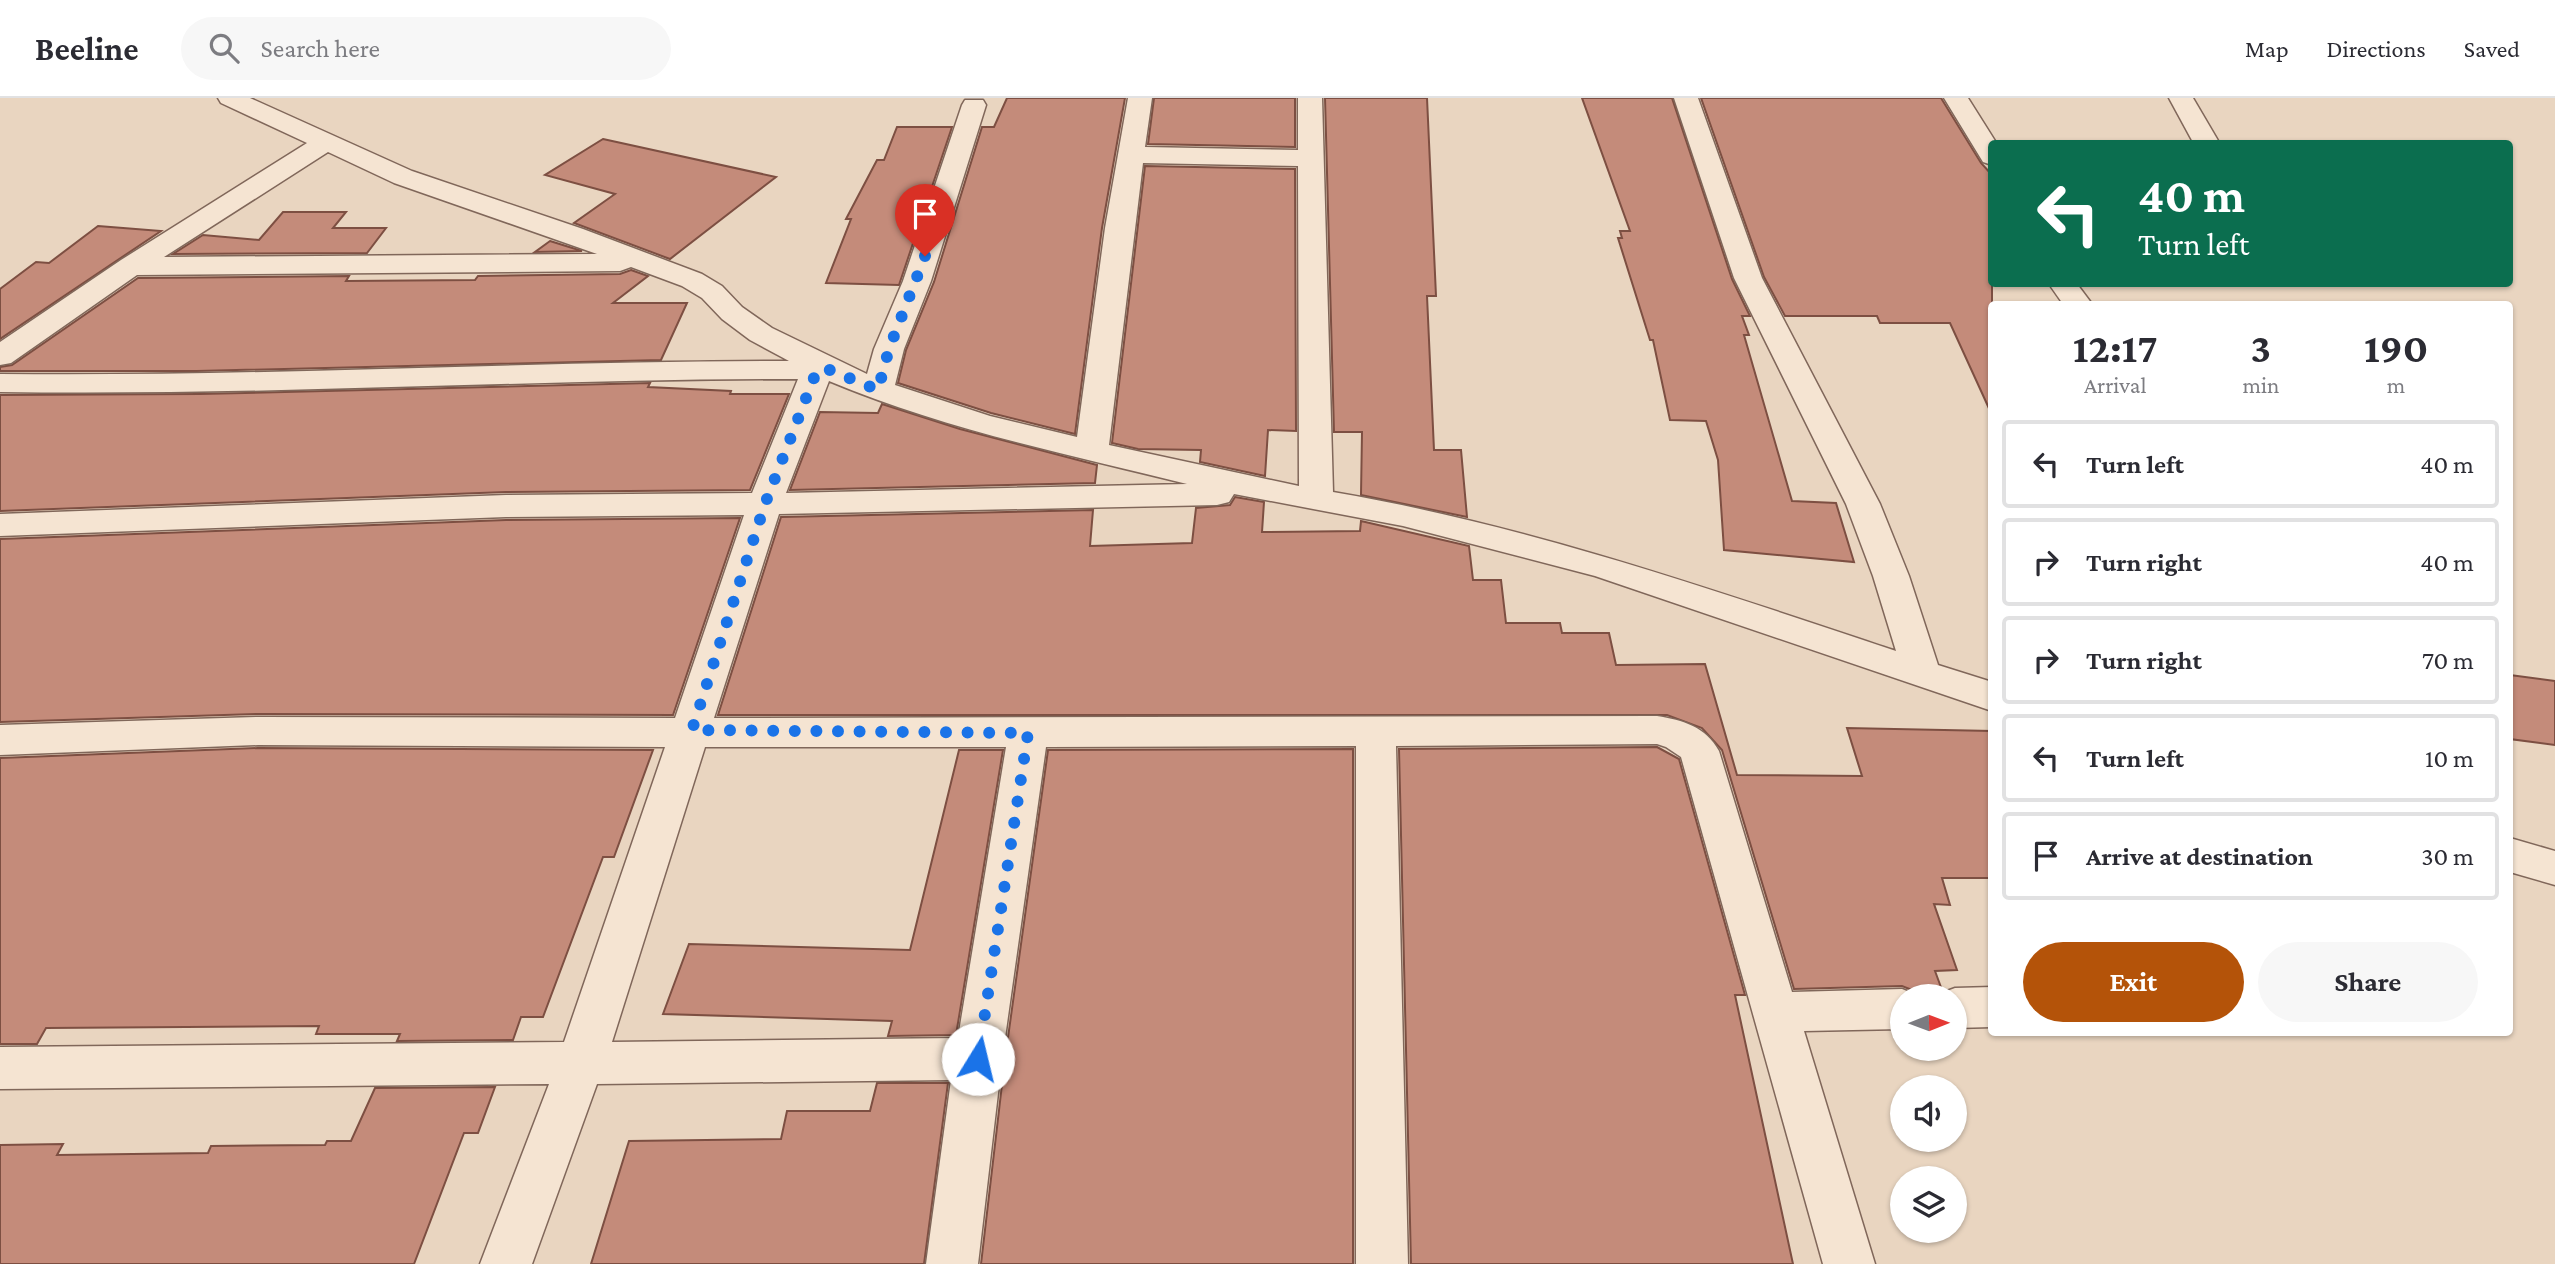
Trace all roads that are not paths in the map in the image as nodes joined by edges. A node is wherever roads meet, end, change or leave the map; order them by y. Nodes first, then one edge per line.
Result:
1 (230, 98) edge
2 (1140, 98) edge
3 (1310, 98) edge
4 (1686, 98) edge
5 (1956, 98) edge
6 (2181, 98) edge
7 (974, 105) dead end
8 (2205, 140) edge
9 (325, 143) junction
10 (1988, 150) edge
11 (1130, 155) junction
12 (1309, 158) junction
13 (647, 261) junction
14 (131, 266) junction
15 (0, 356) edge
16 (824, 370) junction
17 (0, 383) edge
18 (878, 390) junction
19 (1092, 450) junction
20 (1272, 492) junction
21 (1316, 499) junction
22 (765, 504) junction
23 (3, 527) edge
24 (1922, 675) junction
25 (1988, 696) edge
26 (692, 730) junction
27 (1376, 730) junction
28 (1028, 733) junction
29 (0, 740) edge
30 (2513, 856) edge
31 (2555, 868) edge
32 (1988, 1007) edge
33 (1967, 1008) edge
34 (1890, 1009) edge
35 (1776, 1012) junction
36 (978, 1059) junction
37 (582, 1063) junction
38 (0, 1068) edge
39 (506, 1264) edge
40 (952, 1264) edge
41 (1382, 1264) edge
42 (1849, 1264) edge

1 - 9 street
2 - 11 street
3 - 12 street
4 - 24 street
5 - 10 street
6 - 8 street
7 - 18 street
9 - 13 street
9 - 14 street
11 - 12 street
11 - 19 street
12 - 21 street
13 - 14 street
13 - 16 street
14 - 15 street
16 - 17 street
16 - 18 street
16 - 22 street
18 - 19 street
19 - 20 street
20 - 21 street
20 - 22 street
21 - 24 street
22 - 23 street
22 - 26 street
24 - 25 street
26 - 28 street
26 - 29 street
26 - 37 street
27 - 28 street
27 - 35 street
27 - 41 street
28 - 36 street
30 - 31 street
32 - 33 street
34 - 35 street
35 - 42 street
36 - 37 street
36 - 40 street
37 - 38 street
37 - 39 street

